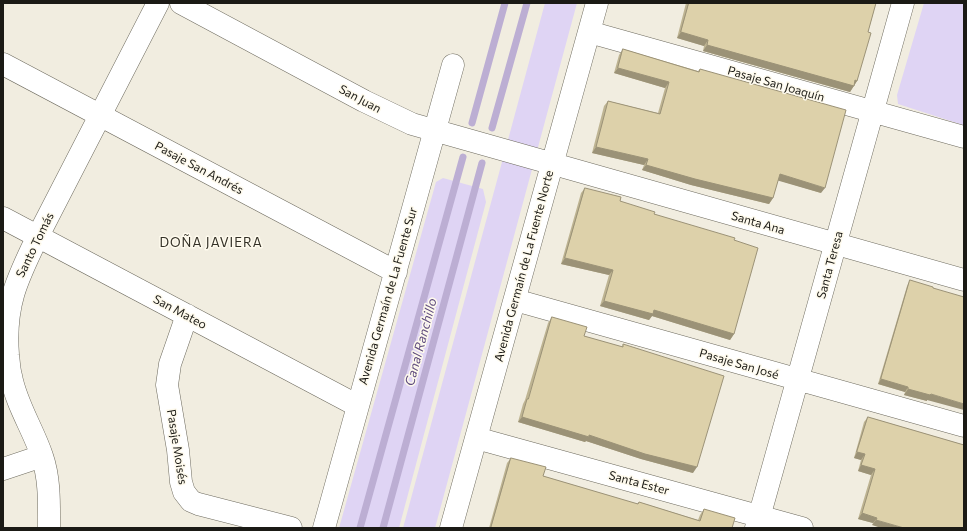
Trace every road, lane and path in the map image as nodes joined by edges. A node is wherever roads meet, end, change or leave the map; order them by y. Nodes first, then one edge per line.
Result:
1 (158, 3) edge
2 (181, 3) edge
3 (597, 3) edge
4 (903, 3) edge
5 (589, 32) junction
6 (3, 64) edge
7 (453, 65) dead end
8 (873, 111) junction
9 (101, 116) junction
10 (435, 131) junction
11 (964, 137) edge
12 (552, 164) junction
13 (3, 218) edge
14 (38, 236) junction
15 (835, 245) junction
16 (396, 272) junction
17 (964, 280) edge
18 (515, 300) junction
19 (187, 315) junction
20 (7, 374) edge
21 (798, 380) junction
22 (358, 406) junction
23 (964, 426) edge
24 (476, 438) junction
25 (42, 456) junction
26 (3, 469) edge
27 (758, 522) edge
28 (49, 528) edge
29 (291, 528) edge
30 (324, 528) edge
31 (451, 528) edge
32 (802, 528) edge

1 - 9 street, Santo Tomás
2 - 10 street, San Juan
3 - 5 street, Avenida Germaín de La Fuente Norte
4 - 8 street, Santa Teresa
5 - 8 street, Pasaje San Joaquín
5 - 12 street, Avenida Germaín de La Fuente Norte
6 - 9 street, Pasaje San Andrés
7 - 10 street, Avenida Germaín de La Fuente Sur
8 - 11 street, Pasaje San Joaquín
8 - 15 street, Santa Teresa
9 - 14 street, Santo Tomás
9 - 16 street, Pasaje San Andrés
10 - 12 street, San Juan
10 - 16 street, Avenida Germaín de La Fuente Sur
12 - 15 street, Santa Ana
12 - 18 street, Avenida Germaín de La Fuente Norte
13 - 14 street, San Mateo
14 - 19 street, San Mateo
14 - 20 street, Santo Tomás
15 - 17 street, Santa Ana
15 - 21 street, Santa Teresa
16 - 22 street, Avenida Germaín de La Fuente Sur
18 - 21 street, Pasaje San José
18 - 24 street, Avenida Germaín de La Fuente Norte
19 - 22 street, San Mateo
19 - 29 street, Pasaje Moisés
20 - 25 street, Santo Tomás
21 - 23 street, Pasaje San José
21 - 27 street, Santa Teresa
22 - 30 street, Avenida Germaín de La Fuente Sur
24 - 27 street, Santa Ester
24 - 31 street, Avenida Germaín de La Fuente Norte
25 - 26 street
25 - 28 street, Santo Tomás
27 - 32 street, Santa Ester

